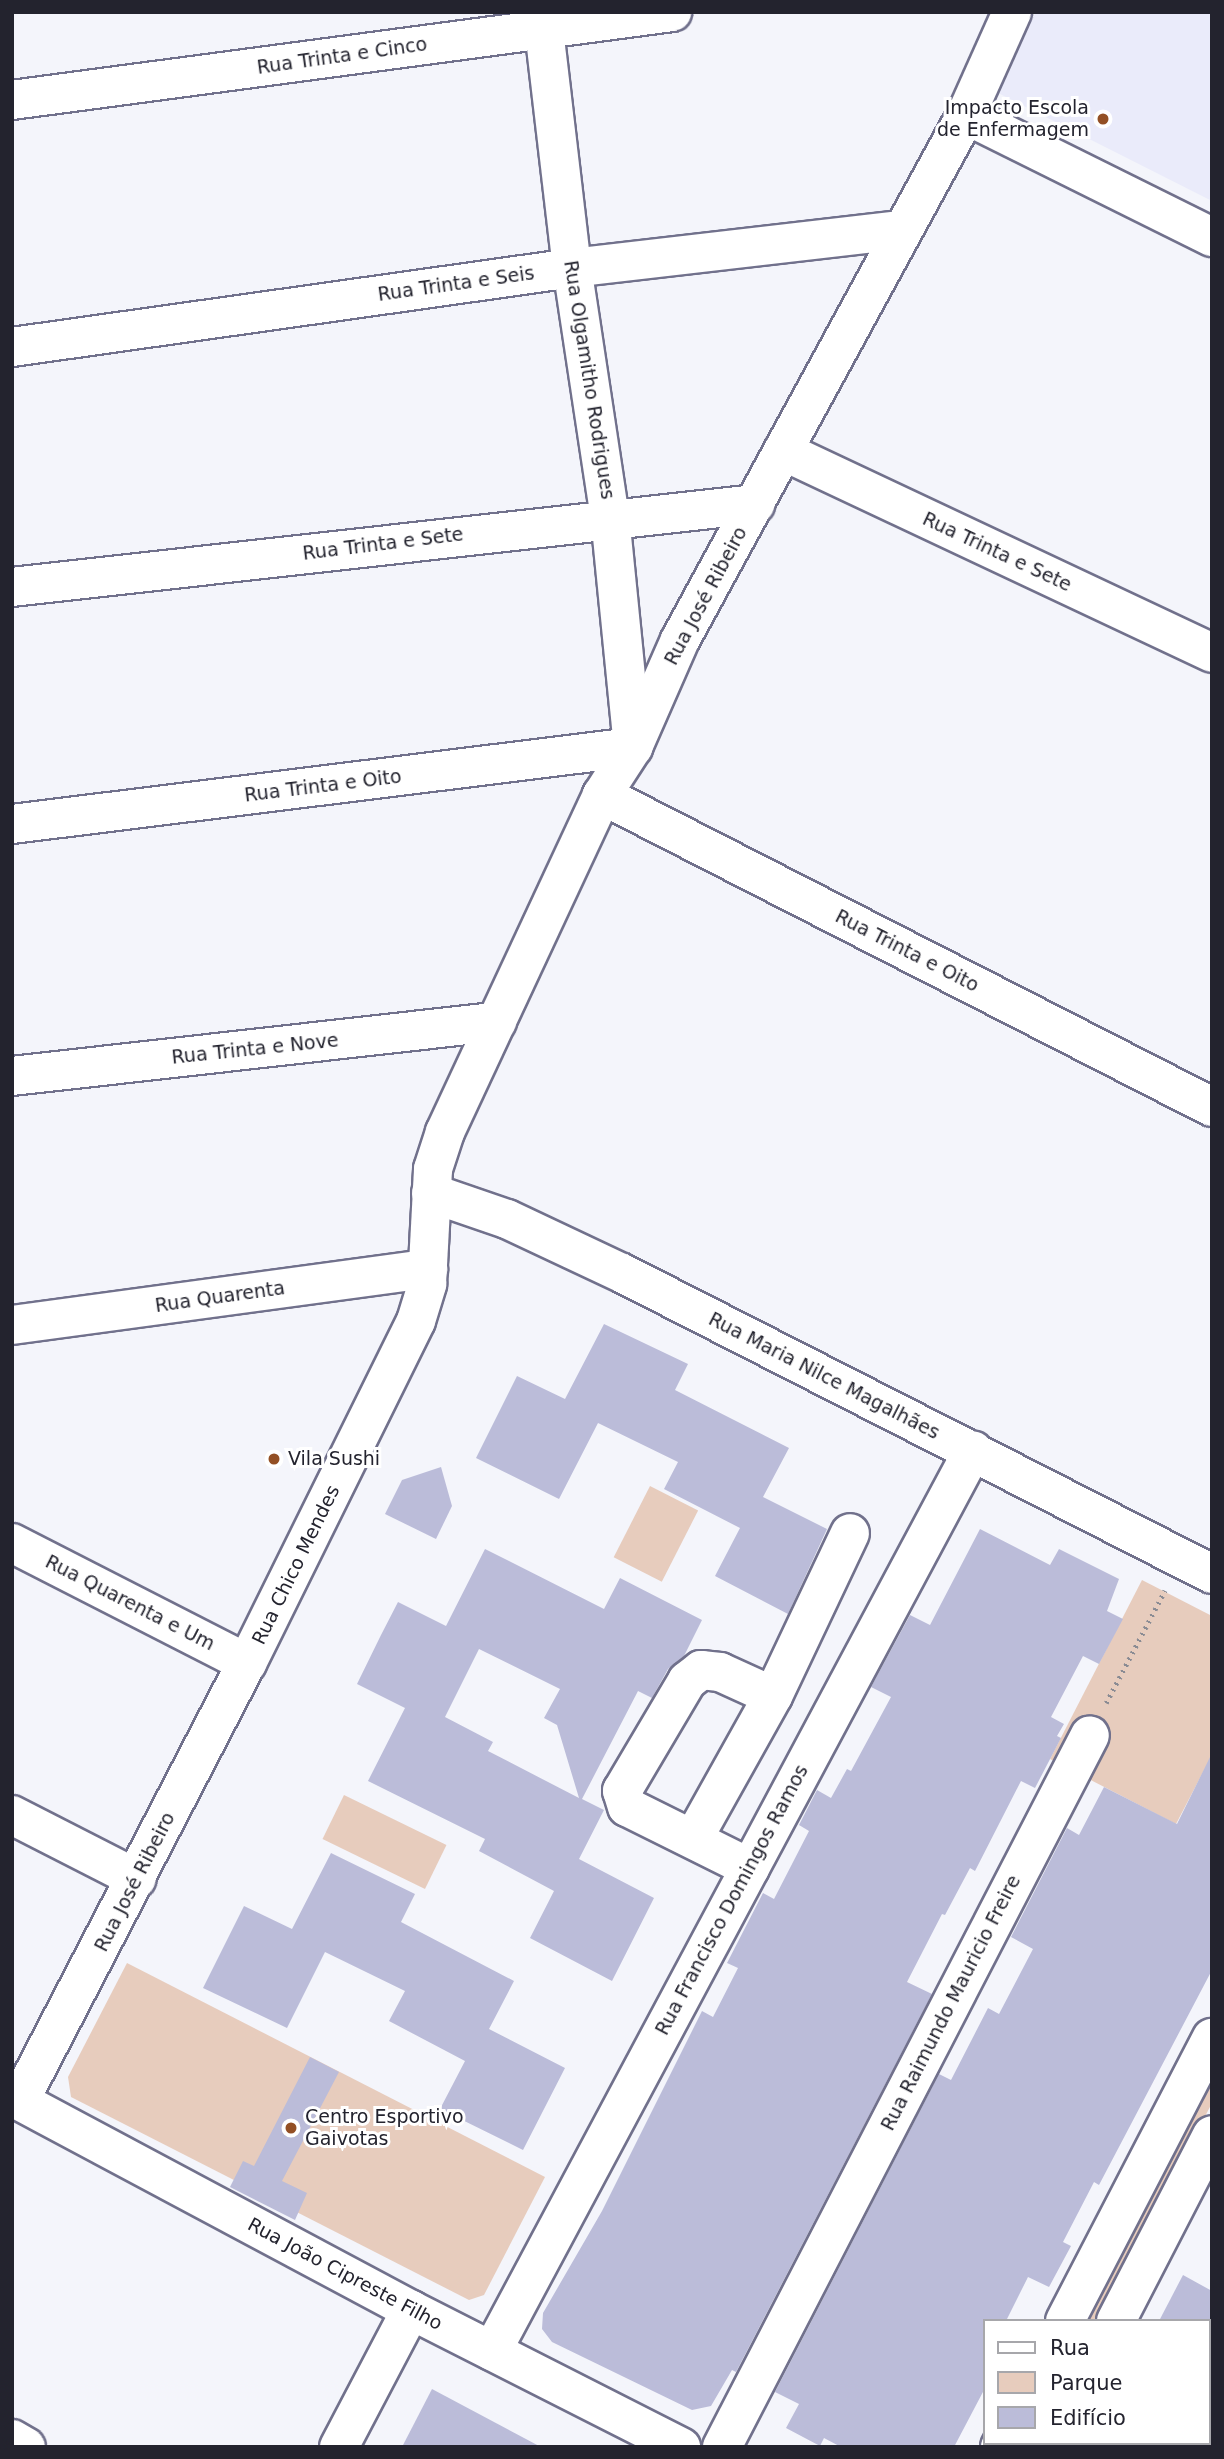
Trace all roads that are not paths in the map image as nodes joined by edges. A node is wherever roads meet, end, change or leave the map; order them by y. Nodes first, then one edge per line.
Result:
1 (672, 12) edge
2 (1012, 12) edge
3 (542, 20) edge
4 (12, 100) edge
5 (966, 115) junction
6 (902, 230) junction
7 (1212, 237) edge
8 (572, 268) junction
9 (12, 347) edge
10 (783, 451) junction
11 (755, 504) junction
12 (610, 518) junction
13 (12, 587) edge
14 (1212, 653) edge
15 (634, 747) junction
16 (602, 795) junction
17 (12, 824) edge
18 (498, 1022) junction
19 (12, 1076) edge
20 (1212, 1107) edge
21 (430, 1193) junction
22 (428, 1269) junction
23 (12, 1325) edge
24 (973, 1450) junction
25 (850, 1533) dead end
26 (12, 1544) edge
27 (1196, 1566) edge
28 (247, 1662) junction
29 (773, 1696) junction
30 (1090, 1735) road end
31 (12, 1815) edge
32 (693, 1839) junction
33 (750, 1868) junction
34 (137, 1879) junction
35 (1212, 2038) edge
36 (16, 2098) edge
37 (1212, 2135) edge
38 (411, 2310) junction
39 (1066, 2319) edge
40 (1117, 2319) edge
41 (492, 2351) junction
42 (12, 2440) edge
43 (673, 2445) edge
44 (26, 2447) edge
45 (339, 2447) edge
46 (722, 2447) edge

1 - 3 street, Rua Trinta e Cinco
2 - 5 street, Rua José Ribeiro
3 - 4 street, Rua Trinta e Cinco
3 - 8 street, Rua Olgamitho Rodrigues
5 - 6 street, Rua José Ribeiro
5 - 7 street
6 - 8 street, Rua Trinta e Seis
6 - 10 street, Rua José Ribeiro
8 - 9 street, Rua Trinta e Seis
8 - 12 street, Rua Olgamitho Rodrigues
10 - 11 street, Rua José Ribeiro
10 - 14 street, Rua Trinta e Sete
11 - 12 street, Rua Trinta e Sete
11 - 15 street, Rua José Ribeiro
12 - 13 street, Rua Trinta e Sete
12 - 15 street, Rua Olgamitho Rodrigues
15 - 16 street, Rua José Ribeiro
15 - 17 street, Rua Trinta e Oito
16 - 18 street, Rua José Ribeiro
16 - 20 street, Rua Trinta e Oito
18 - 19 street, Rua Trinta e Nove
18 - 21 street, Rua José Ribeiro
21 - 22 street, Rua Chico Mendes
21 - 24 street, Rua Maria Nilce Magalhães
22 - 23 street, Rua Quarenta
22 - 28 street, Rua Chico Mendes
24 - 27 street, Rua Maria Nilce Magalhães
24 - 33 street, Rua Francisco Domingos Ramos
25 - 29 street
26 - 28 street, Rua Quarenta e Um
28 - 34 street, Rua José Ribeiro
29 - 32 street
29 - 32 street
30 - 46 street, Rua Raimundo Mauricio Freire
31 - 34 street
32 - 33 street
33 - 41 street, Rua Francisco Domingos Ramos
34 - 36 street, Rua José Ribeiro
35 - 39 street
36 - 38 street, Rua João Cipreste Filho
37 - 40 street
38 - 41 street, Rua João Cipreste Filho
38 - 45 street
41 - 43 street, Rua João Cipreste Filho
42 - 44 street

